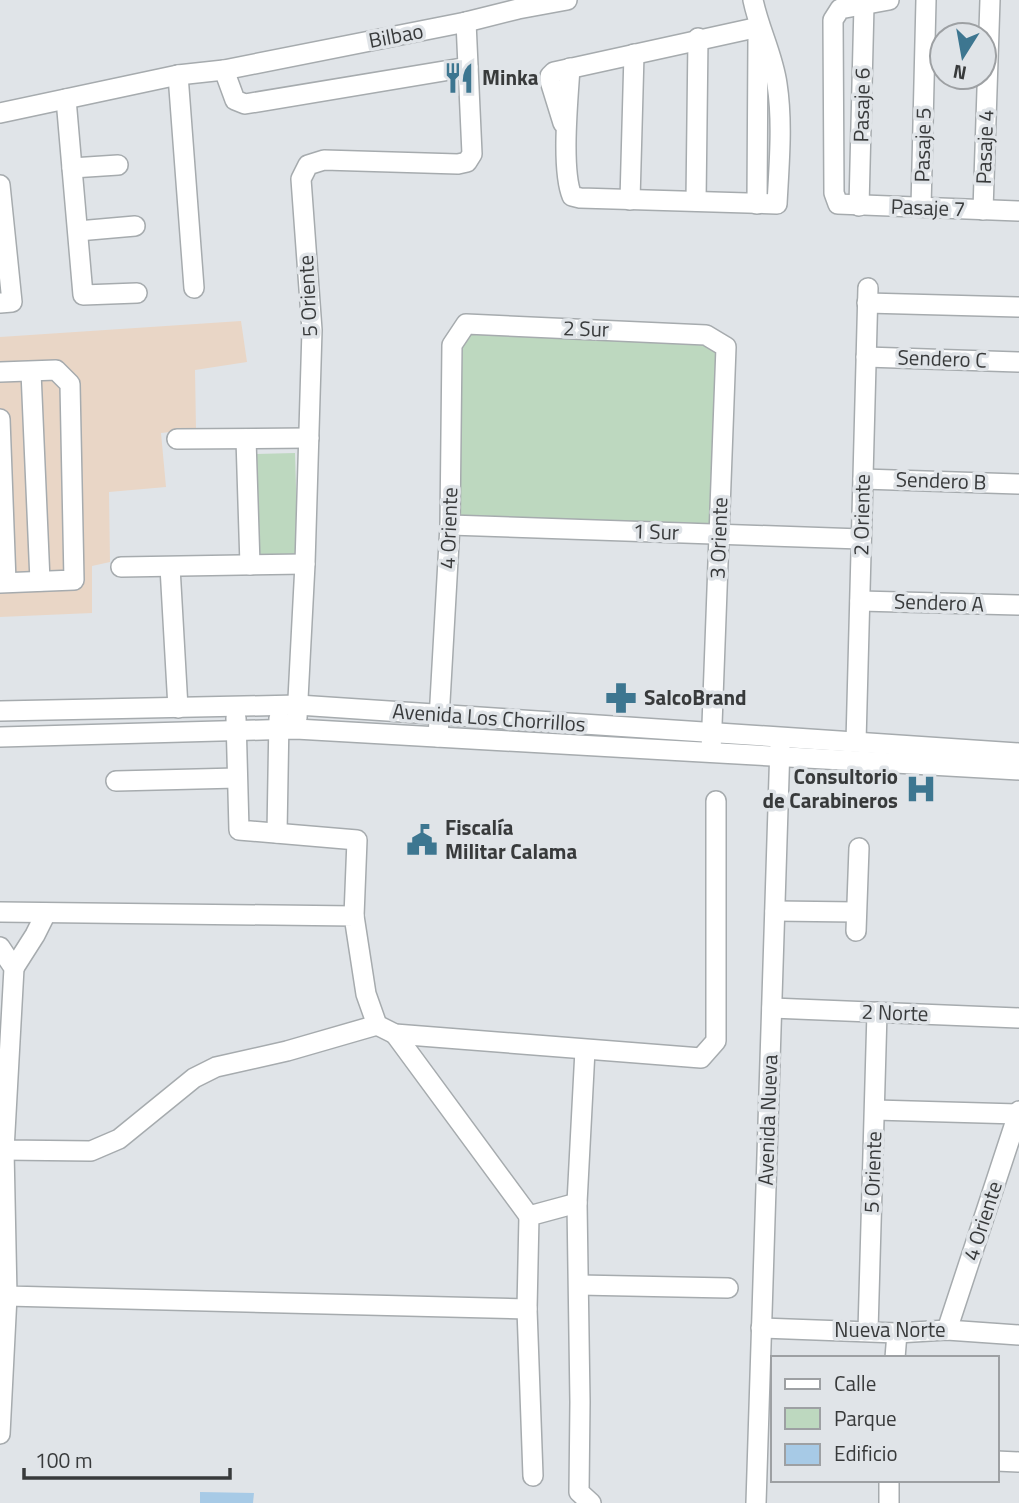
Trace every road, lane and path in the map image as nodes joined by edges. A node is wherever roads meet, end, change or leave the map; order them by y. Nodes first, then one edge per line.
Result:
1 (567, 0) edge
2 (753, 0) edge
3 (889, 0) edge
4 (926, 0) edge
5 (990, 0) edge
6 (864, 5) junction
7 (466, 22) junction
8 (759, 27) junction
9 (698, 38) junction
10 (634, 54) junction
11 (468, 67) junction
12 (224, 70) junction
13 (178, 75) junction
14 (66, 99) junction
15 (0, 113) edge
16 (118, 165) dead end
17 (72, 168) junction
18 (0, 185) edge
19 (630, 200) junction
20 (696, 201) junction
21 (757, 204) junction
22 (838, 204) joint
23 (859, 206) junction
24 (921, 207) junction
25 (983, 210) junction
26 (1019, 211) edge
27 (135, 226) dead end
28 (78, 232) junction
29 (3, 233) edge
30 (194, 288) dead end
31 (137, 293) dead end
32 (0, 303) edge
33 (1019, 307) edge
34 (466, 324) joint
35 (706, 334) joint
36 (866, 357) junction
37 (1019, 362) edge
38 (0, 372) edge
39 (31, 372) junction
40 (0, 419) edge
41 (309, 438) junction
42 (177, 439) dead end
43 (246, 439) junction
44 (863, 479) junction
45 (1019, 484) edge
46 (450, 525) junction
47 (719, 535) junction
48 (861, 539) junction
49 (305, 564) junction
50 (250, 565) junction
51 (121, 567) dead end
52 (170, 567) junction
53 (40, 581) junction
54 (3, 583) edge
55 (860, 601) junction
56 (1019, 605) edge
57 (289, 705) junction
58 (235, 706) junction
59 (178, 708) junction
60 (0, 712) edge
61 (439, 714) junction
62 (593, 725) junction
63 (288, 729) junction
64 (236, 730) junction
65 (0, 737) edge
66 (438, 737) junction
67 (856, 742) junction
68 (711, 743) junction
69 (592, 746) junction
70 (780, 747) junction
71 (1019, 753) edge
72 (1019, 770) edge
73 (237, 778) junction
74 (116, 781) dead end
75 (716, 801) dead end
76 (277, 833) junction
77 (859, 848) dead end
78 (775, 911) junction
79 (0, 912) edge
80 (46, 912) junction
81 (354, 916) junction
82 (0, 947) edge
83 (14, 968) junction
84 (772, 1008) junction
85 (877, 1012) junction
86 (1019, 1018) edge
87 (377, 1025) junction
88 (395, 1034) junction
89 (585, 1050) junction
90 (875, 1110) junction
91 (1018, 1112) edge
92 (2, 1150) edge
93 (577, 1203) junction
94 (529, 1216) junction
95 (579, 1285) junction
96 (728, 1288) dead end
97 (6, 1296) junction
98 (527, 1310) junction
99 (761, 1328) junction
100 (868, 1331) junction
101 (947, 1331) junction
102 (897, 1333) junction
103 (1019, 1335) edge
104 (895, 1356) edge
105 (0, 1434) edge
106 (765, 1454) edge
107 (998, 1461) edge
108 (1019, 1462) edge
109 (533, 1476) dead end
110 (889, 1482) edge
111 (591, 1503) edge
112 (756, 1503) edge
113 (889, 1503) edge

1 - 7 street, Bilbao
2 - 8 street
3 - 6 street
4 - 24 street, Pasaje 5
5 - 25 street, Pasaje 4
6 - 22 street, Pasaje 6
6 - 23 street, Pasaje 6
7 - 11 street, 5 Oriente
7 - 12 street, Bilbao
8 - 9 street
8 - 21 street
8 - 21 street
9 - 10 street
9 - 20 street
10 - 19 street
10 - 19 street
11 - 12 street, Bilbao
11 - 41 street, 5 Oriente
12 - 13 street, Bilbao
13 - 14 street, Bilbao
13 - 30 street
14 - 15 street, Bilbao
14 - 17 street
16 - 17 street
17 - 28 street
18 - 29 street
19 - 20 street
20 - 21 street
22 - 23 street, Pasaje 7
23 - 24 street, Pasaje 7
24 - 25 street, Pasaje 7
25 - 26 street, Pasaje 7
27 - 28 street
28 - 31 street
29 - 32 street
33 - 36 street, 2 Oriente
34 - 35 street, 2 Sur
34 - 46 street, 4 Oriente
35 - 47 street, 3 Oriente
36 - 37 street, Sendero C
36 - 44 street, 2 Oriente
38 - 39 street
39 - 53 street
39 - 53 street
40 - 54 street
41 - 43 street
41 - 49 street, 5 Oriente
42 - 43 street
43 - 50 street
44 - 45 street, Sendero B
44 - 48 street, 2 Oriente
46 - 47 street, 1 Sur
46 - 61 street, 4 Oriente
47 - 48 street, 1 Sur
47 - 68 street, 3 Oriente
48 - 55 street, 2 Oriente
49 - 50 street
49 - 57 street, 5 Oriente
50 - 52 street
51 - 52 street
52 - 59 street
53 - 54 street
55 - 56 street, Sendero A
55 - 67 street, 2 Oriente
57 - 58 street, Avenida Los Chorrillos
57 - 61 street, Avenida Los Chorrillos
57 - 63 street, 5 Oriente
58 - 59 street, Avenida Los Chorrillos
58 - 64 street
59 - 60 street, Avenida Los Chorrillos
61 - 62 street, Avenida Los Chorrillos
61 - 66 street, 4 Oriente
62 - 68 street, Avenida Los Chorrillos
62 - 69 street
63 - 64 street, Avenida Los Chorrillos
63 - 66 street, Avenida Los Chorrillos
63 - 76 street, 5 Oriente
64 - 65 street, Avenida Los Chorrillos
64 - 73 street
66 - 69 street, Avenida Los Chorrillos
67 - 70 street, Avenida Los Chorrillos
67 - 71 street, Avenida Los Chorrillos
68 - 69 street, Avenida Los Chorrillos
68 - 70 street, Avenida Los Chorrillos
70 - 72 street, Avenida Los Chorrillos
70 - 78 street, Avenida Nueva
73 - 74 street
73 - 76 street
75 - 89 street
76 - 81 street
77 - 78 street
78 - 84 street, Avenida Nueva
79 - 80 street
80 - 81 street
80 - 83 street
81 - 87 street
82 - 83 street
83 - 92 street
84 - 85 street, 2 Norte
84 - 99 street, Avenida Nueva
85 - 86 street, 2 Norte
85 - 90 street, 5 Oriente
87 - 88 street
87 - 92 street
88 - 89 street
88 - 94 street
89 - 93 street
90 - 91 street
90 - 100 street, 5 Oriente
91 - 101 street, 4 Oriente
92 - 97 street
93 - 94 street
93 - 95 street
94 - 98 street
95 - 96 street
95 - 111 street
97 - 98 street
97 - 105 street
98 - 109 street
99 - 100 street, Nueva Norte
99 - 106 street, Avenida Nueva
100 - 102 street, Nueva Norte
101 - 102 street, Nueva Norte
101 - 103 street, Nueva Norte
102 - 104 street
106 - 112 street, Avenida Nueva
107 - 108 street
110 - 113 street

